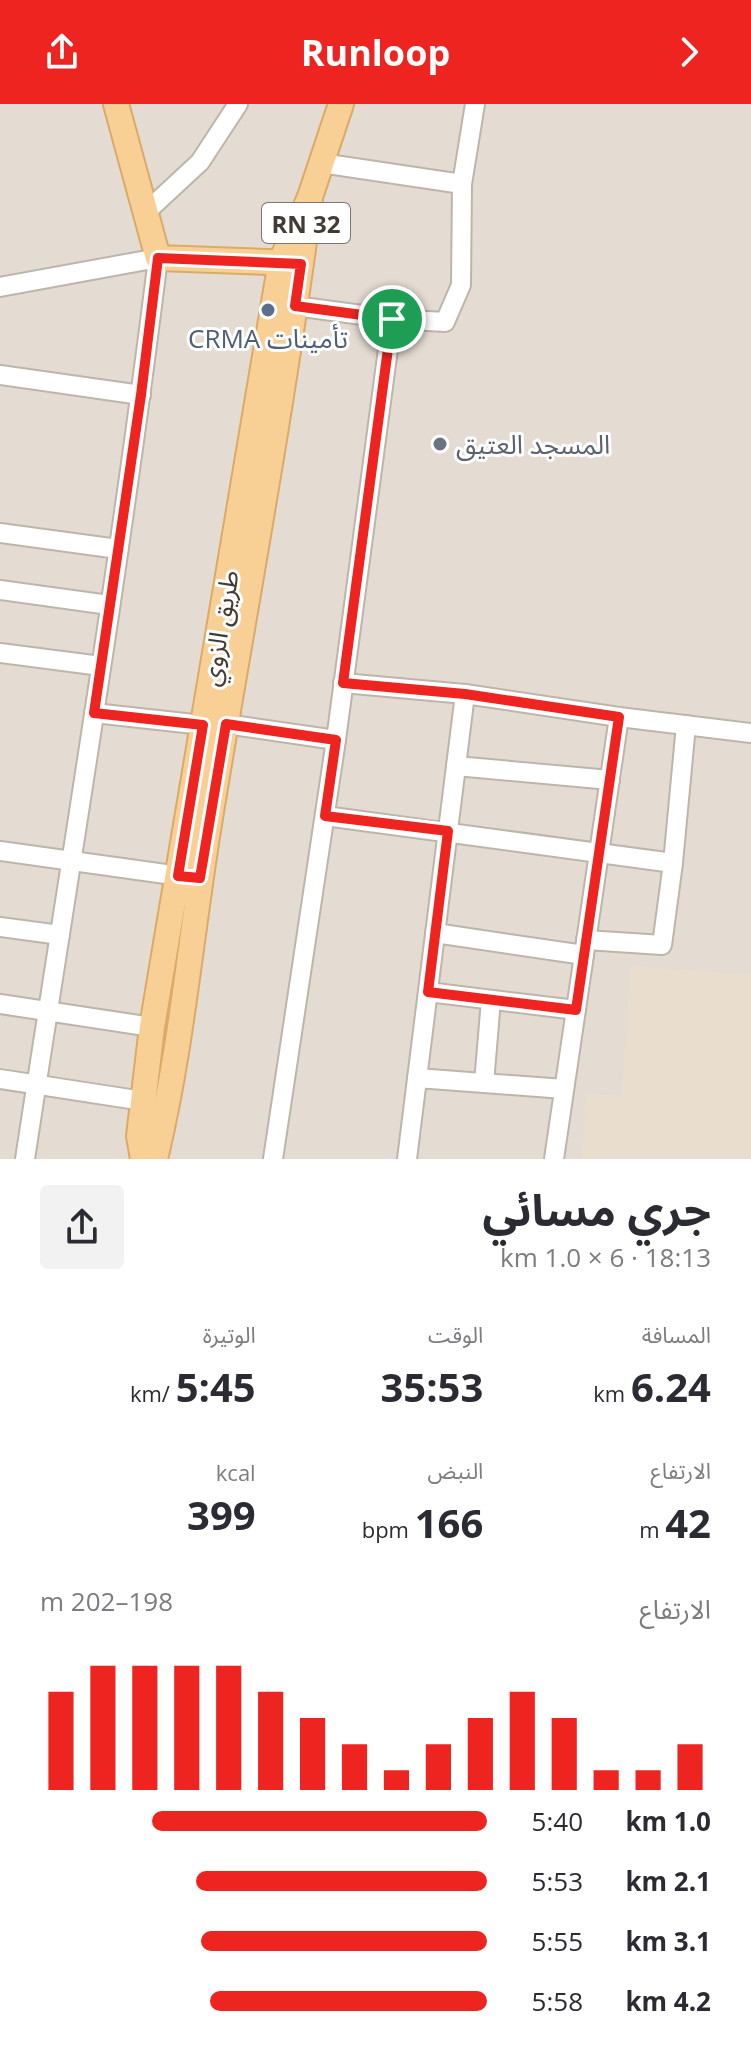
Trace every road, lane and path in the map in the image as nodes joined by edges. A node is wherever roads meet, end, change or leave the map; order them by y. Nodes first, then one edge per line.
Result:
1 (116, 104) edge
2 (238, 104) edge
3 (341, 104) edge
4 (475, 104) edge
5 (321, 163) junction
6 (462, 184) junction
7 (145, 213) junction
8 (158, 258) junction
9 (291, 263) junction
10 (0, 287) edge
11 (295, 306) junction
12 (392, 319) junction
13 (0, 375) edge
14 (141, 395) junction
15 (0, 533) edge
16 (118, 549) junction
17 (0, 590) edge
18 (109, 605) junction
19 (0, 653) edge
20 (101, 666) junction
21 (343, 683) junction
22 (465, 694) junction
23 (94, 713) junction
24 (619, 717) junction
25 (214, 724) junction
26 (686, 725) junction
27 (751, 733) edge
28 (336, 740) junction
29 (456, 766) junction
30 (610, 780) junction
31 (325, 816) junction
32 (448, 831) junction
33 (0, 851) edge
34 (599, 851) junction
35 (71, 862) junction
36 (673, 863) junction
37 (189, 877) junction
38 (0, 927) edge
39 (435, 933) junction
40 (60, 935) junction
41 (585, 948) junction
42 (428, 992) junction
43 (491, 1000) junction
44 (0, 1004) edge
45 (48, 1010) junction
46 (576, 1010) junction
47 (152, 1027) junction
48 (417, 1078) junction
49 (0, 1079) edge
50 (484, 1083) junction
51 (36, 1084) junction
52 (564, 1089) junction
53 (143, 1101) junction
54 (25, 1159) edge
55 (143, 1159) edge
56 (155, 1159) edge
57 (273, 1159) edge
58 (407, 1159) edge
59 (554, 1159) edge

1 - 7 main road
2 - 7 street
3 - 5 main road, طريق الزوي / RN 32
4 - 6 street
5 - 6 street
5 - 9 main road, طريق الزوي / RN 32
6 - 12 street
7 - 8 main road
8 - 9 main road
8 - 10 street
8 - 14 street
9 - 11 main road, طريق الزوي / RN 32
9 - 25 main road, طريق الزوي / RN 32
11 - 12 street
11 - 25 main road, طريق الزوي / RN 32
12 - 21 street
13 - 14 street
14 - 16 street
15 - 16 street
16 - 18 street
17 - 18 street
18 - 20 street
19 - 20 street
20 - 23 street
21 - 22 street
21 - 28 street
22 - 24 street
22 - 29 street
23 - 25 street
23 - 35 street
24 - 26 street
24 - 30 street
25 - 28 street
25 - 37 main road, طريق الزوي / RN 32
26 - 27 street
26 - 36 street
28 - 31 street
29 - 30 street
29 - 32 street
30 - 34 street
31 - 32 street
31 - 57 street
32 - 34 street
32 - 39 street
33 - 35 street
34 - 36 street
34 - 41 street
35 - 37 street
35 - 40 street
36 - 41 street
37 - 47 main road, طريق الزوي / RN 32
37 - 56 main road, طريق الزوي / RN 32
38 - 40 street
39 - 41 street
39 - 42 street
40 - 45 street
41 - 46 street
42 - 43 street
42 - 48 street
43 - 46 street
43 - 50 street
44 - 45 street
45 - 47 street
45 - 51 street
46 - 52 street
47 - 53 main road, طريق الزوي / RN 32
48 - 50 street
48 - 58 street
49 - 51 street
50 - 52 street
51 - 53 street
51 - 54 street
52 - 59 street
53 - 55 main road, طريق الزوي / RN 32

